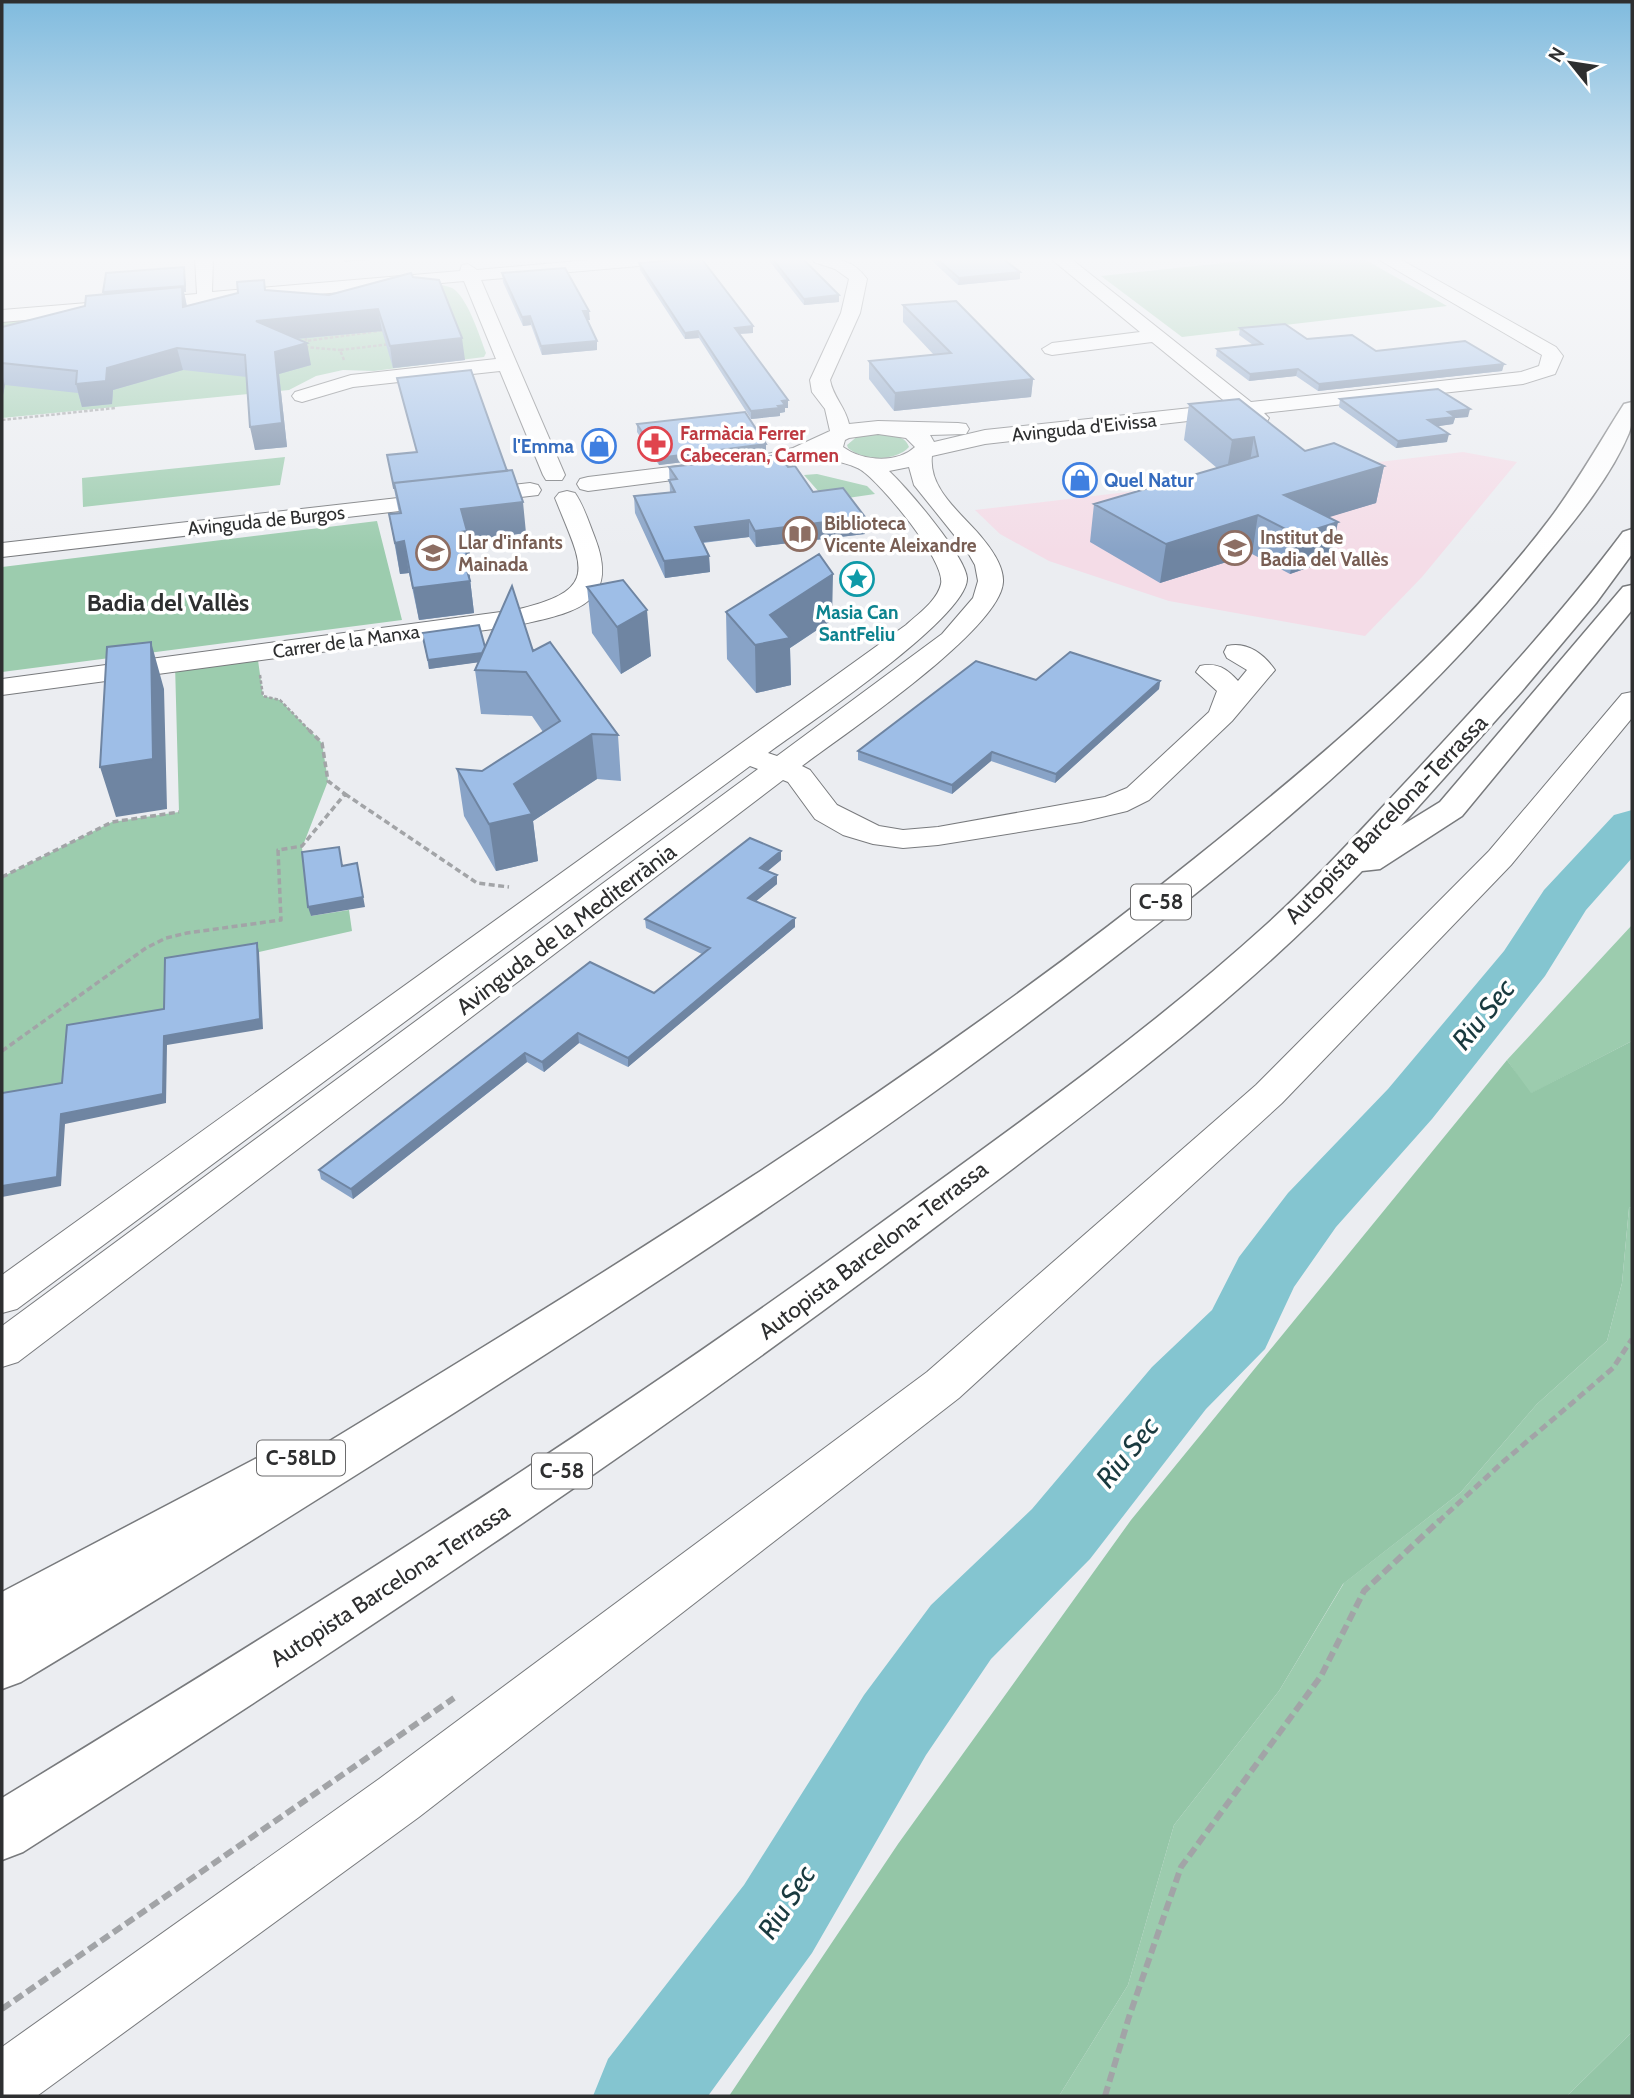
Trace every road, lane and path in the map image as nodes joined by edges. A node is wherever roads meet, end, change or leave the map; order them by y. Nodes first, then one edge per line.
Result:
1 (342, 356) edge
2 (505, 356) edge
3 (831, 356) edge
4 (852, 356) edge
5 (1181, 356) edge
6 (1553, 356) edge
7 (508, 364) junction
8 (348, 370) dead end
9 (844, 374) dead end
10 (302, 396) dead end
11 (1241, 404) junction
12 (115, 408) dead end
13 (863, 408) dead end
14 (1632, 409) edge
15 (2, 420) edge
16 (1269, 426) edge
17 (897, 429) junction
18 (838, 436) junction
19 (923, 453) junction
20 (763, 462) junction
21 (865, 463) junction
22 (570, 486) junction
23 (1632, 537) edge
24 (2, 550) edge
25 (1632, 593) edge
26 (1237, 652) dead end
27 (1210, 673) dead end
28 (2, 687) edge
29 (263, 696) dead end
30 (1632, 700) edge
31 (1222, 715) junction
32 (765, 761) junction
33 (345, 794) junction
34 (179, 812) dead end
35 (2, 877) edge
36 (518, 888) dead end
37 (1322, 892) junction
38 (2, 1051) edge
39 (2, 1297) edge
40 (601, 1298) junction
41 (1632, 1339) edge
42 (2, 1350) edge
43 (2, 1619) edge
44 (2, 1664) edge
45 (465, 1690) dead end
46 (2, 1831) edge
47 (2, 2009) edge
48 (2, 2084) edge
49 (1105, 2096) edge

1 - 8 path
2 - 7 street
3 - 18 street
4 - 9 street
5 - 11 street
6 - 11 street, Avinguda d'Eivissa
7 - 10 street
7 - 22 street
11 - 16 street
11 - 17 street, Avinguda d'Eivissa
11 - 19 street, Avinguda d'Eivissa
12 - 15 path
13 - 17 street
14 - 40 highway, C-58
17 - 18 street, Avinguda d'Eivissa
17 - 19 street
18 - 20 street
18 - 21 street
19 - 21 street, Avinguda d'Eivissa
19 - 32 street, Avinguda de la Mediterrània
20 - 21 street
20 - 22 street
21 - 32 street, Avinguda de la Mediterrània
22 - 24 street, Avinguda de Burgos
22 - 28 street, Carrer de la Manxa
23 - 37 highway, Autopista Barcelona-Terrassa / C-58
25 - 37 highway
26 - 31 street
27 - 31 street
29 - 33 path
30 - 48 street
31 - 32 street
32 - 39 street, Avinguda de la Mediterrània
32 - 42 street, Avinguda de la Mediterrània
33 - 36 path
33 - 38 path
34 - 35 path
37 - 46 highway, Autopista Barcelona-Terrassa / C-58
40 - 43 highway, C-58LD
40 - 44 highway, C-58
41 - 49 path
45 - 47 path

